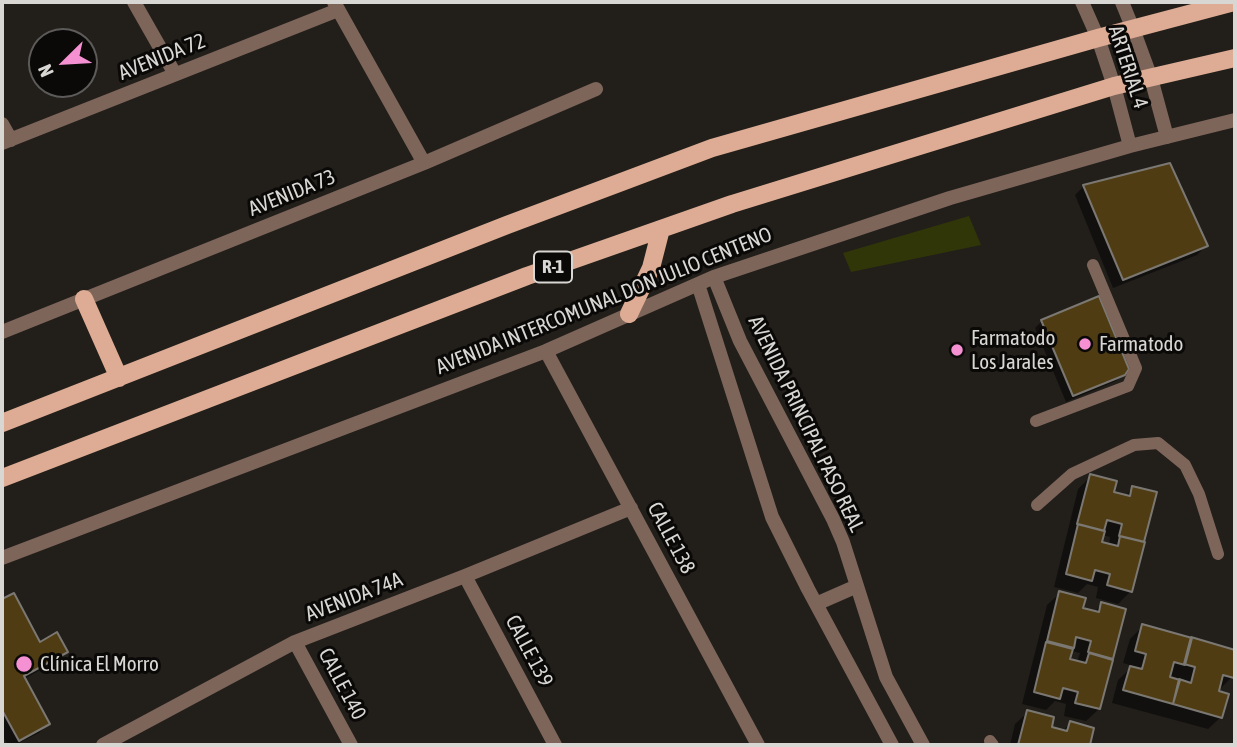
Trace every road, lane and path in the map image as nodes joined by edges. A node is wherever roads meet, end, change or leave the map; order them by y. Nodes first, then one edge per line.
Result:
1 (134, 2) edge
2 (1082, 2) edge
3 (1122, 2) edge
4 (1234, 2) edge
5 (336, 6) edge
6 (1133, 29) junction
7 (1098, 38) junction
8 (1235, 58) edge
9 (175, 74) junction
10 (1151, 78) junction
11 (1114, 86) junction
12 (596, 89) dead end
13 (1235, 120) edge
14 (2, 124) edge
15 (1167, 137) junction
16 (6, 141) edge
17 (1130, 146) junction
18 (424, 163) junction
19 (661, 229) junction
20 (1093, 265) dead end
21 (714, 277) junction
22 (698, 284) junction
23 (84, 299) junction
24 (629, 314) junction
25 (2, 332) edge
26 (546, 351) junction
27 (119, 378) junction
28 (1036, 421) dead end
29 (2, 423) edge
30 (2, 478) edge
31 (1037, 505) dead end
32 (631, 508) junction
33 (1218, 554) dead end
34 (2, 558) edge
35 (465, 576) junction
36 (857, 586) junction
37 (816, 604) junction
38 (295, 642) junction
39 (103, 745) edge
40 (351, 745) edge
41 (555, 745) edge
42 (758, 745) edge
43 (892, 745) edge
44 (923, 745) edge

1 - 9 street
2 - 7 street, ARTERIAL 4
3 - 6 street, ARTERIAL 4
4 - 6 main road
5 - 9 street, AVENIDA 72
5 - 18 street
6 - 7 main road
6 - 10 street, ARTERIAL 4
7 - 11 street, ARTERIAL 4
7 - 27 main road
8 - 10 main road, AVENIDA INTERCOMUNAL DON JULIO CENTENO / R-1
9 - 16 street, AVENIDA 72
10 - 11 main road, AVENIDA INTERCOMUNAL DON JULIO CENTENO / R-1
10 - 15 street, ARTERIAL 4
11 - 17 street, ARTERIAL 4
11 - 19 main road, AVENIDA INTERCOMUNAL DON JULIO CENTENO / R-1
12 - 18 street, AVENIDA 73
13 - 15 street, AVENIDA INTERCOMUNAL DON JULIO CENTENO
14 - 16 street
15 - 17 street, AVENIDA INTERCOMUNAL DON JULIO CENTENO
17 - 21 street, AVENIDA INTERCOMUNAL DON JULIO CENTENO
18 - 23 street, AVENIDA 73
19 - 24 main road
19 - 30 main road, AVENIDA INTERCOMUNAL DON JULIO CENTENO / R-1
20 - 28 lane
21 - 22 street, AVENIDA INTERCOMUNAL DON JULIO CENTENO
21 - 36 street, AVENIDA PRINCIPAL PASO REAL
22 - 24 street, AVENIDA INTERCOMUNAL DON JULIO CENTENO
22 - 37 street, AVENIDA PRINCIPAL PASO REAL
23 - 25 street, AVENIDA 73
23 - 27 main road
24 - 26 street, AVENIDA INTERCOMUNAL DON JULIO CENTENO
26 - 32 street, CALLE 138
26 - 34 street, AVENIDA INTERCOMUNAL DON JULIO CENTENO
27 - 29 main road
31 - 33 lane
32 - 35 street, AVENIDA 74A
32 - 42 street, CALLE 138
35 - 38 street, AVENIDA 74A
35 - 41 street, CALLE 139
36 - 37 street
36 - 44 street, AVENIDA PRINCIPAL PASO REAL
37 - 43 street, AVENIDA PRINCIPAL PASO REAL
38 - 39 street, AVENIDA 74A
38 - 40 street, CALLE 140

